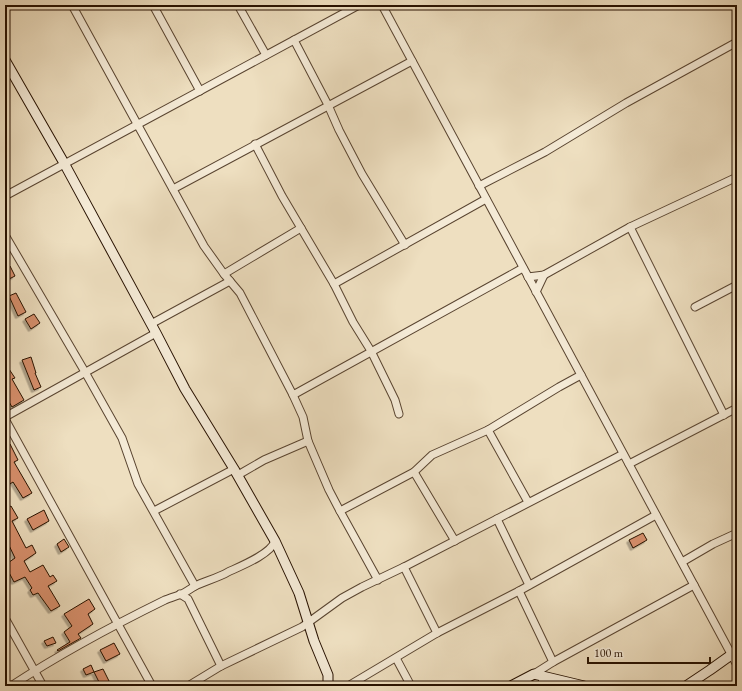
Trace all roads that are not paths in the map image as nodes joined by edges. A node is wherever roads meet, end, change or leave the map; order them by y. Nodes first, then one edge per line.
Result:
1 (72, 5) edge
2 (153, 5) edge
3 (238, 5) edge
4 (359, 5) edge
5 (382, 5) edge
6 (294, 40) junction
7 (737, 42) edge
8 (266, 55) junction
9 (5, 60) edge
10 (412, 61) junction
11 (200, 91) junction
12 (328, 105) junction
13 (138, 124) junction
14 (255, 144) junction
15 (64, 163) junction
16 (737, 177) edge
17 (479, 186) junction
18 (173, 190) junction
19 (5, 196) edge
20 (486, 199) junction
21 (630, 227) junction
22 (301, 228) junction
23 (5, 235) edge
24 (405, 245) junction
25 (524, 268) junction
26 (224, 274) junction
27 (544, 275) junction
28 (528, 277) junction
29 (230, 281) junction
30 (334, 284) junction
31 (737, 285) edge
32 (536, 292) junction
33 (695, 308) dead end
34 (151, 324) junction
35 (156, 333) junction
36 (371, 351) junction
37 (85, 372) junction
38 (581, 375) junction
39 (293, 395) junction
40 (737, 408) edge
41 (399, 414) dead end
42 (724, 415) junction
43 (5, 418) edge
44 (488, 430) junction
45 (308, 441) junction
46 (623, 454) junction
47 (629, 464) junction
48 (236, 472) junction
49 (414, 472) junction
50 (528, 502) junction
51 (154, 511) junction
52 (340, 511) junction
53 (656, 515) junction
54 (497, 519) junction
55 (737, 533) edge
56 (275, 541) junction
57 (455, 541) junction
58 (682, 562) junction
59 (404, 567) junction
60 (378, 580) junction
61 (529, 585) junction
62 (694, 585) junction
63 (192, 588) junction
64 (518, 591) junction
65 (180, 594) junction
66 (188, 599) junction
67 (5, 618) edge
68 (309, 621) junction
69 (117, 624) junction
70 (437, 633) junction
71 (734, 654) edge
72 (396, 658) junction
73 (553, 662) junction
74 (737, 665) edge
75 (221, 666) junction
76 (34, 671) junction
77 (534, 674) junction
78 (544, 676) junction
79 (11, 686) edge
80 (43, 686) edge
81 (152, 686) edge
82 (188, 686) edge
83 (328, 686) edge
84 (348, 686) edge
85 (411, 686) edge
86 (511, 686) edge
87 (540, 686) edge
88 (584, 686) edge
89 (686, 686) edge

1 - 13 street
2 - 11 street
3 - 8 street
4 - 6 street
5 - 10 street
6 - 8 street
6 - 12 street
7 - 17 street
8 - 11 street
9 - 15 street
10 - 12 street
10 - 17 street
11 - 13 street
12 - 14 street
12 - 24 street
13 - 15 street
13 - 18 street
14 - 18 street
14 - 22 street
15 - 19 street
15 - 34 street
16 - 21 street
17 - 20 street
18 - 26 street
20 - 24 street
20 - 25 street
21 - 27 street
21 - 42 street
22 - 26 street
22 - 30 street
23 - 37 street
24 - 30 street
25 - 28 street
25 - 36 street
26 - 29 street
27 - 28 street
27 - 32 street
28 - 32 street
29 - 34 street
29 - 39 street
30 - 36 street
31 - 33 street
32 - 38 street
34 - 35 street
35 - 37 street
35 - 48 street
36 - 39 street
36 - 41 street
37 - 43 street
37 - 51 street
38 - 44 street
38 - 46 street
39 - 45 street
40 - 42 street
42 - 47 street
43 - 69 street
44 - 49 street
44 - 50 street
45 - 48 street
45 - 52 street
46 - 47 street
46 - 50 street
47 - 53 street
48 - 51 street
48 - 56 street
49 - 52 street
49 - 57 street
50 - 54 street
51 - 63 street
52 - 60 street
53 - 58 street
53 - 61 street
54 - 57 street
54 - 61 street
55 - 58 street
56 - 63 street
56 - 68 street
57 - 59 street
58 - 62 street
59 - 60 street
59 - 70 street
60 - 68 street
61 - 64 street
62 - 71 street
62 - 73 street
63 - 65 street
63 - 66 street
64 - 70 street
64 - 73 street
65 - 66 street
65 - 69 street
66 - 75 street
67 - 76 street
68 - 75 street
68 - 83 street
69 - 76 street
69 - 81 street
70 - 72 street
71 - 74 street
71 - 89 street
72 - 84 street
72 - 85 street
73 - 77 street
75 - 82 street
76 - 79 street
76 - 80 street
77 - 78 street
77 - 86 street
78 - 87 street
78 - 88 street

